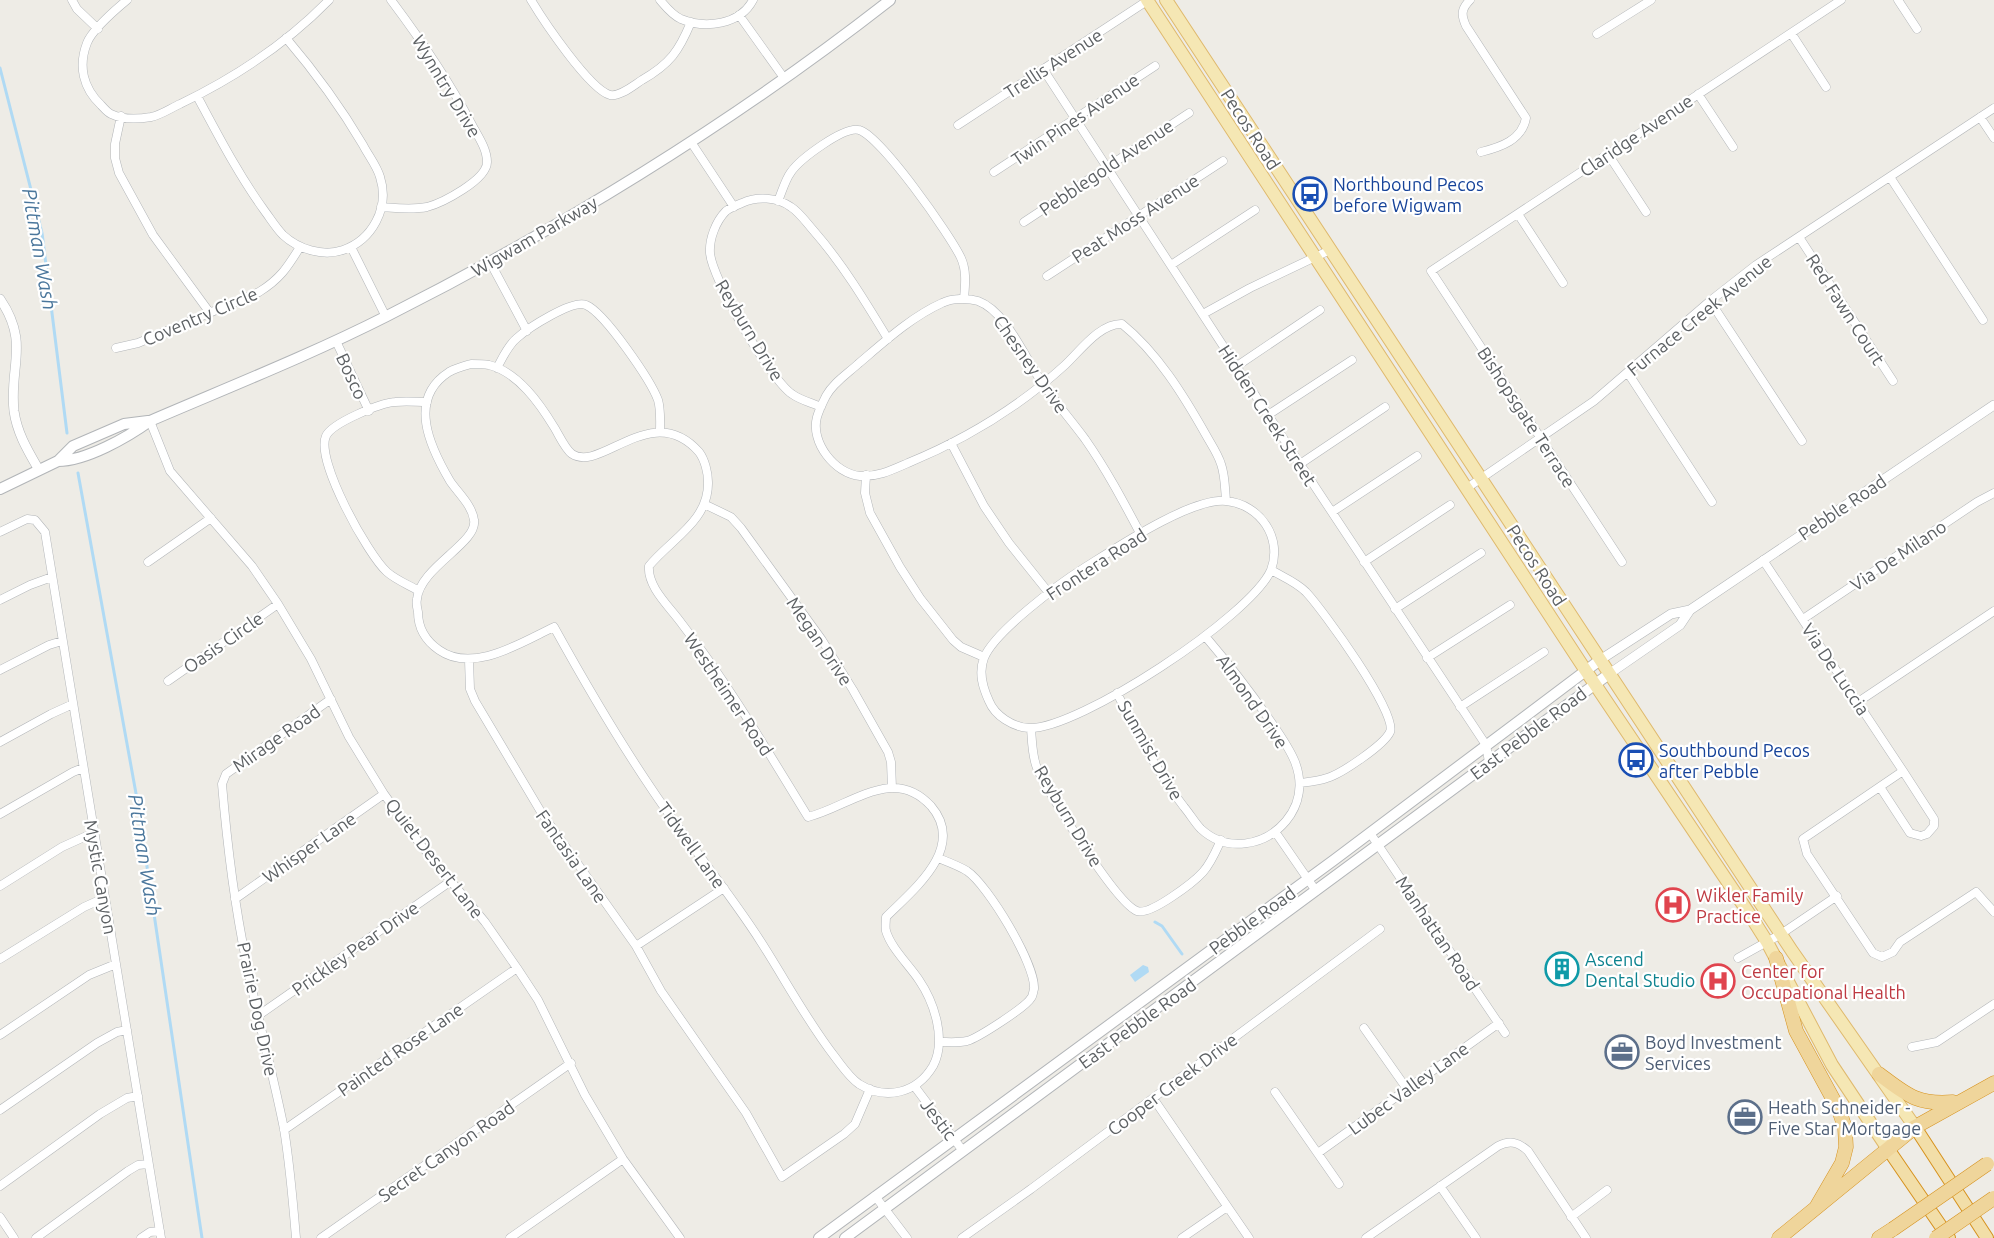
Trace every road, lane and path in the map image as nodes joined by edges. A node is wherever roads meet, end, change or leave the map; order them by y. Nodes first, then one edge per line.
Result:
1 (72, 0) edge
2 (127, 0) edge
3 (329, 0) edge
4 (391, 0) edge
5 (531, 0) edge
6 (660, 0) edge
7 (753, 0) edge
8 (890, 0) edge
9 (1166, 0) edge
10 (1470, 0) edge
11 (1652, 0) edge
12 (1841, 0) edge
13 (1898, 0) edge
14 (1147, 1) edge
15 (739, 15) junction
16 (691, 22) junction
17 (1181, 23) junction
18 (98, 29) junction
19 (1917, 29) dead end
20 (1168, 32) junction
21 (1791, 33) junction
22 (1597, 34) dead end
23 (286, 38) junction
24 (1155, 66) dead end
25 (1043, 69) junction
26 (784, 78) junction
27 (1826, 87) dead end
28 (1698, 94) junction
29 (196, 96) junction
30 (1994, 108) edge
31 (1189, 113) dead end
32 (121, 116) junction
33 (1980, 117) junction
34 (1075, 118) junction
35 (958, 125) dead end
36 (1994, 138) edge
37 (691, 142) junction
38 (1733, 147) dead end
39 (1482, 152) dead end
40 (1608, 154) junction
41 (1223, 161) dead end
42 (1106, 166) junction
43 (994, 172) dead end
44 (1890, 177) junction
45 (778, 201) junction
46 (381, 207) junction
47 (734, 207) junction
48 (1255, 210) dead end
49 (1646, 212) dead end
50 (1518, 214) junction
51 (1138, 216) junction
52 (1024, 222) dead end
53 (1799, 237) junction
54 (300, 247) junction
55 (351, 247) junction
56 (1330, 250) junction
57 (1316, 256) junction
58 (490, 262) junction
59 (1171, 265) junction
60 (1431, 271) joint
61 (1047, 276) dead end
62 (1563, 284) dead end
63 (0, 299) edge
64 (964, 299) junction
65 (1710, 301) junction
66 (1320, 310) dead end
67 (210, 313) junction
68 (1203, 314) junction
69 (386, 317) junction
70 (1983, 320) dead end
71 (527, 331) junction
72 (888, 339) junction
73 (336, 340) junction
74 (116, 348) dead end
75 (1352, 360) dead end
76 (1237, 366) junction
77 (496, 368) junction
78 (1628, 373) junction
79 (1893, 381) dead end
80 (1042, 383) junction
81 (427, 402) junction
82 (1994, 405) edge
83 (821, 407) junction
84 (1385, 407) dead end
85 (369, 411) junction
86 (1268, 415) junction
87 (150, 421) junction
88 (660, 432) junction
89 (1540, 439) junction
90 (1802, 441) dead end
91 (951, 443) junction
92 (1418, 456) dead end
93 (1299, 464) junction
94 (39, 470) junction
95 (866, 475) junction
96 (1481, 479) junction
97 (1467, 488) junction
98 (0, 489) edge
99 (1994, 493) edge
100 (1226, 501) junction
101 (1712, 502) dead end
102 (704, 504) junction
103 (1450, 505) dead end
104 (1332, 512) junction
105 (211, 518) junction
106 (0, 532) edge
107 (1140, 533) junction
108 (1480, 554) dead end
109 (1763, 560) junction
110 (148, 562) dead end
111 (1364, 562) junction
112 (1622, 562) dead end
113 (1271, 570) junction
114 (52, 578) junction
115 (419, 591) junction
116 (1048, 592) junction
117 (0, 600) edge
118 (278, 604) junction
119 (1510, 604) dead end
120 (1395, 609) junction
121 (1690, 610) junction
122 (1994, 611) edge
123 (1803, 619) junction
124 (1205, 636) junction
125 (62, 641) junction
126 (1544, 652) dead end
127 (984, 657) junction
128 (1427, 658) junction
129 (469, 660) junction
130 (1600, 660) junction
131 (0, 670) edge
132 (1597, 676) junction
133 (168, 681) dead end
134 (1117, 693) junction
135 (331, 699) junction
136 (1858, 702) junction
137 (73, 704) junction
138 (1460, 707) junction
139 (1031, 728) junction
140 (0, 742) edge
141 (1486, 745) junction
142 (1490, 762) junction
143 (83, 768) junction
144 (1903, 771) junction
145 (224, 779) joint
146 (1300, 783) junction
147 (1880, 787) junction
148 (892, 788) junction
149 (384, 795) junction
150 (0, 814) edge
151 (93, 833) junction
152 (1276, 833) junction
153 (1370, 833) junction
154 (1221, 840) junction
155 (1378, 845) junction
156 (938, 858) junction
157 (1307, 879) junction
158 (451, 881) junction
159 (0, 886) edge
160 (724, 888) junction
161 (1316, 891) junction
162 (1837, 896) junction
163 (104, 898) junction
164 (235, 899) junction
165 (1994, 912) edge
166 (1380, 929) dead end
167 (1781, 934) junction
168 (1767, 942) junction
169 (636, 946) junction
170 (1738, 958) dead end
171 (1776, 958) junction
172 (0, 959) edge
173 (116, 964) junction
174 (517, 968) junction
175 (1994, 1004) edge
176 (259, 1015) junction
177 (1499, 1023) junction
178 (1364, 1028) dead end
179 (127, 1030) junction
180 (1505, 1033) dead end
181 (0, 1035) edge
182 (939, 1042) junction
183 (1912, 1047) dead end
184 (571, 1063) junction
185 (1879, 1074) junction
186 (1994, 1083) edge
187 (915, 1087) junction
188 (870, 1089) junction
189 (1407, 1089) junction
190 (1275, 1092) dead end
191 (138, 1096) junction
192 (1153, 1098) junction
193 (1958, 1102) junction
194 (0, 1110) edge
195 (1915, 1127) junction
196 (284, 1131) junction
197 (954, 1139) junction
198 (1888, 1149) junction
199 (963, 1151) junction
200 (1318, 1153) junction
201 (623, 1159) junction
202 (1990, 1162) edge
203 (148, 1164) junction
204 (1339, 1184) dead end
205 (0, 1186) edge
206 (1440, 1186) junction
207 (1607, 1191) dead end
208 (875, 1196) junction
209 (1994, 1198) edge
210 (1817, 1206) junction
211 (1227, 1207) junction
212 (885, 1209) junction
213 (1571, 1216) junction
214 (0, 1217) edge
215 (160, 1234) edge
216 (14, 1238) edge
217 (36, 1238) edge
218 (141, 1238) edge
219 (296, 1238) edge
220 (321, 1238) edge
221 (510, 1238) edge
222 (680, 1238) edge
223 (819, 1238) edge
224 (845, 1238) edge
225 (907, 1238) edge
226 (962, 1238) edge
227 (1182, 1238) edge
228 (1249, 1238) edge
229 (1366, 1238) edge
230 (1476, 1238) edge
231 (1586, 1238) edge
232 (1779, 1238) edge
233 (1879, 1238) edge
234 (1936, 1238) edge
235 (1949, 1238) edge
236 (1987, 1238) edge

1 - 18 street
2 - 18 street
3 - 23 street
4 - 46 street, Wynntry Drive
5 - 16 street
6 - 16 street
7 - 15 street
8 - 26 main road, Wigwam Parkway
9 - 17 main road, Pecos Road
10 - 39 street
11 - 22 street
12 - 21 street, Claridge Avenue
13 - 19 street
14 - 20 main road, Pecos Road
14 - 25 street, Trellis Avenue
15 - 16 street
15 - 26 street
17 - 20 main road
17 - 56 main road, Pecos Road
18 - 32 street
20 - 57 main road, Pecos Road
21 - 27 street
21 - 28 street, Claridge Avenue
23 - 29 street
23 - 46 street
24 - 34 street, Twin Pines Avenue
25 - 34 street, Hidden Creek Street
25 - 35 street, Trellis Avenue
26 - 37 main road, Wigwam Parkway
28 - 38 street
28 - 40 street, Claridge Avenue
29 - 32 street
29 - 54 street
30 - 33 street, Furnace Creek Avenue
31 - 42 street, Pebblegold Avenue
32 - 67 street
33 - 36 street
33 - 44 street, Furnace Creek Avenue
34 - 42 street, Hidden Creek Street
34 - 43 street, Twin Pines Avenue
37 - 47 street
37 - 58 main road, Wigwam Parkway
40 - 49 street
40 - 50 street, Claridge Avenue
41 - 51 street, Peat Moss Avenue
42 - 51 street, Hidden Creek Street
42 - 52 street, Pebblegold Avenue
44 - 53 street, Furnace Creek Avenue
44 - 70 street
45 - 47 street
45 - 64 street
45 - 72 street
46 - 55 street
47 - 83 street, Reyburn Drive
48 - 59 street
50 - 60 street, Claridge Avenue
50 - 62 street
51 - 59 street, Hidden Creek Street
51 - 61 street, Peat Moss Avenue
53 - 65 street, Furnace Creek Avenue
53 - 79 street, Red Fawn Court
54 - 55 street
54 - 67 street, Coventry Circle
55 - 69 street
56 - 57 street
56 - 96 main road, Pecos Road
57 - 68 street
57 - 97 main road, Pecos Road
58 - 69 main road, Wigwam Parkway
58 - 71 street
59 - 68 street, Hidden Creek Street
60 - 89 street, Bishopsgate Terrace
63 - 94 street
64 - 72 street
64 - 80 street, Chesney Drive
65 - 78 street, Furnace Creek Avenue
65 - 90 street
66 - 76 street
67 - 74 street, Coventry Circle
68 - 76 street, Hidden Creek Street
69 - 73 main road, Wigwam Parkway
71 - 77 street
71 - 88 street
72 - 83 street
73 - 85 street, Bosco
73 - 87 main road, Wigwam Parkway
75 - 86 street
76 - 86 street, Hidden Creek Street
77 - 81 street
77 - 88 street
78 - 89 street, Furnace Creek Avenue
78 - 101 street
80 - 91 street
80 - 100 street
80 - 107 street, Chesney Drive
81 - 85 street
81 - 115 street
82 - 109 street, Pebble Road
83 - 95 street
84 - 93 street
85 - 115 street
86 - 93 street, Hidden Creek Street
87 - 94 main road, Wigwam Parkway
87 - 105 street, Quiet Desert Lane
88 - 102 street
89 - 96 street, Furnace Creek Avenue
89 - 112 street, Bishopsgate Terrace
91 - 95 street
91 - 116 street
92 - 104 street
93 - 104 street, Hidden Creek Street
94 - 98 main road, Wigwam Parkway
95 - 127 street
96 - 97 street, Furnace Creek Avenue
96 - 130 main road, Pecos Road
97 - 132 main road, Pecos Road
99 - 123 street, Via De Milano
100 - 107 street, Frontera Road
100 - 113 street
102 - 148 street, Megan Drive
102 - 148 street, Westheimer Road
103 - 111 street
104 - 111 street, Hidden Creek Street
105 - 110 street
105 - 118 street, Quiet Desert Lane
106 - 114 street, Mystic Canyon
107 - 116 street, Frontera Road
108 - 120 street
109 - 121 street, Pebble Road
109 - 123 street, Via De Luccia
111 - 120 street, Hidden Creek Street
113 - 124 street
113 - 146 street
114 - 117 street
114 - 125 street, Mystic Canyon
115 - 129 street
116 - 127 street, Frontera Road
118 - 133 street, Oasis Circle
118 - 135 street, Quiet Desert Lane
119 - 128 street
120 - 128 street, Hidden Creek Street
121 - 130 street, Pebble Road
121 - 132 street, Pebble Road
122 - 136 street
123 - 136 street, Via De Luccia
124 - 134 street
124 - 146 street, Almond Drive
125 - 131 street
125 - 137 street, Mystic Canyon
126 - 138 street
127 - 139 street
128 - 138 street, Hidden Creek Street
129 - 160 street, Tidwell Lane
129 - 169 street, Fantasia Lane
130 - 132 main road, Pecos Road
132 - 141 main road, Pebble Road
132 - 142 main road, East Pebble Road
132 - 167 main road, Pecos Road
132 - 168 main road
134 - 139 street
134 - 154 street, Sunmist Drive
135 - 145 street, Mirage Road
135 - 149 street, Quiet Desert Lane
136 - 144 street, Via De Luccia
137 - 140 street
137 - 143 street, Mystic Canyon
138 - 141 street, Hidden Creek Street
139 - 154 street, Reyburn Drive
141 - 142 street, Hidden Creek Street
141 - 153 main road, Pebble Road
142 - 155 main road, East Pebble Road
143 - 150 street
143 - 151 street, Mystic Canyon
144 - 147 street
144 - 147 street
145 - 164 street, Prairie Dog Drive
146 - 152 street, Almond Drive
147 - 162 street
148 - 156 street
149 - 158 street, Quiet Desert Lane
149 - 164 street, Whisper Lane
151 - 159 street
151 - 163 street, Mystic Canyon
152 - 154 street, Sunmist Drive
152 - 157 street
153 - 155 street, Manhattan Road
153 - 157 main road, Pebble Road
155 - 161 main road, East Pebble Road
155 - 177 street, Manhattan Road
156 - 182 street
156 - 182 street
157 - 161 street
157 - 197 main road, Pebble Road
158 - 174 street, Quiet Desert Lane
158 - 176 street, Prickley Pear Drive
160 - 169 street
160 - 188 street, Tidwell Lane
161 - 199 main road, East Pebble Road
162 - 165 street
162 - 167 street
163 - 172 street
163 - 173 street, Mystic Canyon
164 - 176 street, Prairie Dog Drive
166 - 192 street, Cooper Creek Drive
167 - 168 street
167 - 185 main road, Pecos Road
168 - 170 street
168 - 171 main road
169 - 188 street, Fantasia Lane
171 - 198 main road
171 - 210 highway
173 - 179 street, Mystic Canyon
173 - 181 street
174 - 184 street, Quiet Desert Lane
174 - 196 street, Painted Rose Lane
175 - 183 street
176 - 196 street, Prairie Dog Drive
177 - 180 street, Manhattan Road
177 - 189 street, Lubec Valley Lane
178 - 189 street
179 - 191 street, Mystic Canyon
179 - 194 street
182 - 187 street
184 - 201 street, Quiet Desert Lane
184 - 220 street, Secret Canyon Road
185 - 193 highway
185 - 195 main road, Pecos Road
186 - 193 highway
187 - 188 street
187 - 197 street, Jestic
189 - 200 street, Lubec Valley Lane
190 - 200 street
191 - 203 street, Mystic Canyon
191 - 205 street
192 - 211 street
192 - 226 street, Cooper Creek Drive
193 - 195 highway
195 - 198 highway
195 - 236 highway
196 - 219 street, Prairie Dog Drive
197 - 199 street, Jestic
197 - 208 main road, Pebble Road
198 - 210 highway
198 - 235 highway
199 - 212 main road, East Pebble Road
200 - 204 street
201 - 221 street
201 - 222 street, Quiet Desert Lane
202 - 233 highway, bridge
203 - 215 street, Mystic Canyon
203 - 217 street
206 - 213 street
206 - 229 street
206 - 230 street
207 - 213 street
208 - 212 street
208 - 223 main road, Pebble Road
209 - 234 highway, bridge
210 - 232 highway
211 - 227 street
211 - 228 street
212 - 224 main road, East Pebble Road
212 - 225 street
213 - 231 street
214 - 216 street
215 - 218 street

